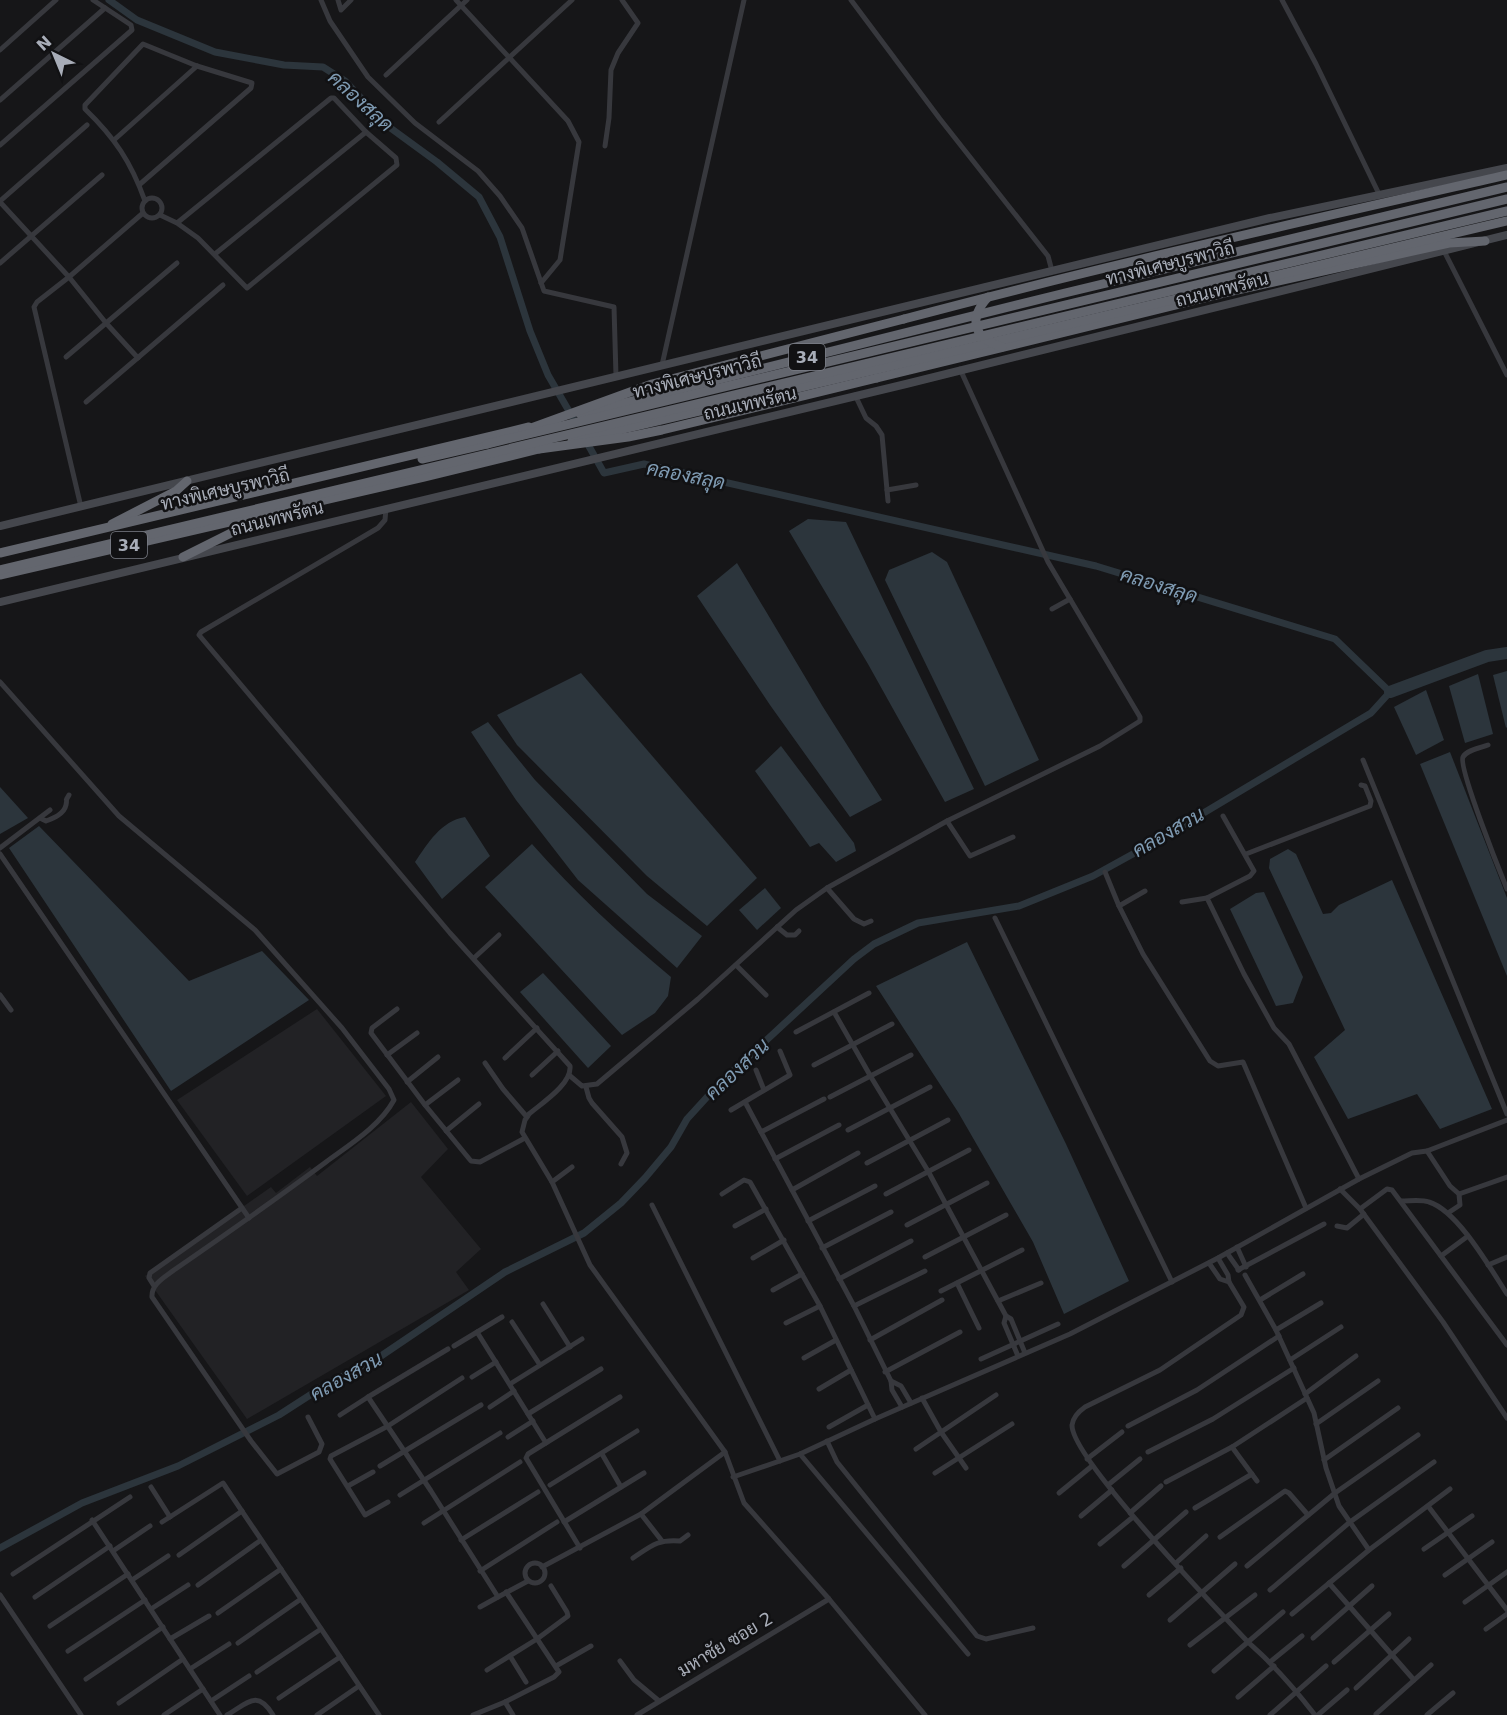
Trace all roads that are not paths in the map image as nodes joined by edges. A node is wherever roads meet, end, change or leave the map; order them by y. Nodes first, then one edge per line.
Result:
1 (56, 0) edge
2 (93, 0) edge
3 (321, 0) edge
4 (338, 0) edge
5 (351, 0) edge
6 (456, 0) edge
7 (467, 0) edge
8 (572, 0) edge
9 (622, 0) edge
10 (744, 0) edge
11 (851, 0) edge
12 (1282, 0) edge
13 (461, 6) junction
14 (105, 8) junction
15 (0, 50) edge
16 (510, 58) junction
17 (197, 66) junction
18 (386, 75) dead end
19 (0, 100) edge
20 (439, 122) dead end
21 (87, 125) dead end
22 (366, 132) junction
23 (114, 140) junction
24 (0, 145) edge
25 (605, 146) dead end
26 (1507, 168) edge
27 (102, 175) dead end
28 (1507, 175) edge
29 (139, 185) junction
30 (1507, 187) edge
31 (1379, 194) junction
32 (1507, 199) edge
33 (0, 201) edge
34 (145, 201) junction
35 (1507, 211) edge
36 (143, 213) junction
37 (160, 215) junction
38 (177, 223) junction
39 (1507, 223) edge
40 (1507, 235) edge
41 (31, 237) junction
42 (1485, 241) joint
43 (1447, 247) junction
44 (215, 254) junction
45 (0, 263) edge
46 (177, 263) dead end
47 (1052, 271) junction
48 (69, 277) junction
49 (542, 283) junction
50 (223, 285) dead end
51 (988, 297) junction
52 (106, 323) junction
53 (1002, 347) junction
54 (66, 357) dead end
55 (138, 358) junction
56 (662, 365) junction
57 (960, 369) junction
58 (1507, 375) edge
59 (616, 376) junction
60 (855, 395) junction
61 (86, 402) dead end
62 (487, 444) junction
63 (489, 455) junction
64 (187, 481) junction
65 (916, 485) dead end
66 (887, 490) junction
67 (888, 501) dead end
68 (81, 507) junction
69 (386, 508) junction
70 (258, 515) junction
71 (0, 526) edge
72 (108, 527) junction
73 (0, 553) edge
74 (0, 558) edge
75 (183, 558) junction
76 (0, 570) edge
77 (0, 575) edge
78 (1070, 599) junction
79 (0, 602) edge
80 (1052, 609) dead end
81 (0, 682) edge
82 (1488, 745) dead end
83 (1363, 760) dead end
84 (1361, 785) dead end
85 (69, 795) dead end
86 (50, 810) dead end
87 (1223, 816) dead end
88 (40, 818) junction
89 (947, 821) junction
90 (1013, 837) dead end
91 (0, 848) edge
92 (0, 854) edge
93 (1246, 854) junction
94 (1106, 872) dead end
95 (827, 888) junction
96 (1507, 889) edge
97 (1145, 891) dead end
98 (1207, 898) junction
99 (1182, 902) dead end
100 (1119, 906) junction
101 (994, 918) dead end
102 (871, 921) dead end
103 (777, 927) junction
104 (799, 931) dead end
105 (499, 935) dead end
106 (474, 958) junction
107 (736, 965) junction
108 (869, 993) dead end
109 (0, 994) edge
110 (766, 994) dead end
111 (397, 1009) dead end
112 (11, 1010) dead end
113 (834, 1012) junction
114 (892, 1024) dead end
115 (537, 1028) junction
116 (796, 1032) dead end
117 (417, 1033) dead end
118 (853, 1044) junction
119 (558, 1051) junction
120 (780, 1051) dead end
121 (912, 1055) dead end
122 (387, 1056) junction
123 (438, 1057) dead end
124 (505, 1058) dead end
125 (485, 1063) dead end
126 (814, 1065) dead end
127 (756, 1071) dead end
128 (532, 1075) dead end
129 (569, 1076) junction
130 (871, 1077) junction
131 (458, 1080) dead end
132 (407, 1082) junction
133 (586, 1087) junction
134 (930, 1087) dead end
135 (764, 1090) junction
136 (745, 1102) junction
137 (479, 1104) dead end
138 (425, 1105) junction
139 (890, 1108) junction
140 (731, 1110) dead end
141 (1507, 1114) edge
142 (527, 1117) junction
143 (948, 1120) dead end
144 (1507, 1120) edge
145 (839, 1125) dead end
146 (848, 1130) dead end
147 (446, 1131) junction
148 (761, 1132) junction
149 (525, 1138) junction
150 (909, 1141) junction
151 (969, 1150) dead end
152 (1427, 1152) junction
153 (858, 1153) dead end
154 (775, 1159) junction
155 (867, 1163) dead end
156 (621, 1164) dead end
157 (572, 1167) dead end
158 (928, 1171) junction
159 (1507, 1177) edge
160 (1359, 1179) junction
161 (552, 1182) junction
162 (987, 1183) dead end
163 (875, 1186) dead end
164 (1340, 1189) junction
165 (792, 1190) junction
166 (722, 1194) dead end
167 (886, 1194) dead end
168 (1459, 1194) junction
169 (1401, 1201) junction
170 (946, 1204) junction
171 (652, 1205) dead end
172 (1306, 1208) junction
173 (242, 1209) junction
174 (766, 1209) junction
175 (1362, 1211) junction
176 (891, 1212) dead end
177 (1448, 1213) junction
178 (1006, 1215) dead end
179 (249, 1218) junction
180 (808, 1221) junction
181 (1324, 1224) dead end
182 (907, 1225) dead end
183 (735, 1226) dead end
184 (1337, 1227) dead end
185 (1468, 1236) junction
186 (964, 1237) junction
187 (784, 1240) junction
188 (911, 1241) dead end
189 (1237, 1247) junction
190 (822, 1248) junction
191 (1023, 1250) dead end
192 (1227, 1253) junction
193 (1441, 1256) junction
194 (925, 1257) dead end
195 (1507, 1257) edge
196 (753, 1258) dead end
197 (1218, 1258) junction
198 (1209, 1263) junction
199 (1488, 1265) junction
200 (1246, 1266) junction
201 (982, 1270) junction
202 (1238, 1270) junction
203 (925, 1271) dead end
204 (802, 1274) junction
205 (1303, 1274) dead end
206 (1245, 1275) junction
207 (839, 1279) junction
208 (1172, 1282) junction
209 (1228, 1282) junction
210 (957, 1283) junction
211 (1041, 1283) dead end
212 (154, 1286) junction
213 (773, 1290) dead end
214 (940, 1291) dead end
215 (1507, 1294) edge
216 (942, 1300) dead end
217 (1260, 1300) junction
218 (999, 1302) junction
219 (1321, 1303) dead end
220 (543, 1304) dead end
221 (820, 1306) junction
222 (854, 1306) junction
223 (1006, 1316) junction
224 (502, 1317) dead end
225 (512, 1322) dead end
226 (786, 1323) dead end
227 (1058, 1324) dead end
228 (1341, 1327) dead end
229 (979, 1328) dead end
230 (477, 1332) junction
231 (960, 1332) dead end
232 (1278, 1333) junction
233 (582, 1339) dead end
234 (836, 1340) junction
235 (870, 1340) junction
236 (1021, 1341) junction
237 (1013, 1344) junction
238 (1507, 1345) edge
239 (454, 1346) dead end
240 (570, 1347) junction
241 (448, 1349) dead end
242 (1025, 1353) junction
243 (1018, 1356) junction
244 (1356, 1356) dead end
245 (804, 1358) dead end
246 (981, 1359) dead end
247 (1290, 1360) junction
248 (496, 1362) junction
249 (540, 1365) junction
250 (1294, 1368) junction
251 (601, 1369) dead end
252 (851, 1370) junction
253 (885, 1372) junction
254 (472, 1377) dead end
255 (462, 1378) dead end
256 (1378, 1380) dead end
257 (891, 1381) junction
258 (510, 1384) junction
259 (819, 1389) dead end
260 (514, 1391) junction
261 (996, 1395) dead end
262 (1306, 1396) junction
263 (368, 1397) junction
264 (620, 1397) dead end
265 (922, 1398) junction
266 (911, 1403) junction
267 (481, 1405) dead end
268 (868, 1405) junction
269 (490, 1407) dead end
270 (902, 1407) junction
271 (1398, 1408) dead end
272 (528, 1414) junction
273 (340, 1415) dead end
274 (308, 1417) dead end
275 (1507, 1418) edge
276 (875, 1419) junction
277 (532, 1421) junction
278 (1012, 1424) dead end
279 (1316, 1424) junction
280 (388, 1426) junction
281 (1128, 1426) dead end
282 (829, 1427) dead end
283 (637, 1431) dead end
284 (1122, 1431) dead end
285 (941, 1432) junction
286 (500, 1433) dead end
287 (1418, 1435) dead end
288 (508, 1437) dead end
289 (827, 1441) junction
290 (546, 1443) junction
291 (1232, 1448) junction
292 (916, 1449) dead end
293 (404, 1450) junction
294 (725, 1452) junction
295 (1148, 1452) dead end
296 (602, 1454) junction
297 (800, 1454) junction
298 (959, 1457) junction
299 (1088, 1459) junction
300 (1140, 1459) dead end
301 (1324, 1460) junction
302 (780, 1461) junction
303 (520, 1462) dead end
304 (1434, 1462) dead end
305 (380, 1466) dead end
306 (1092, 1466) junction
307 (966, 1467) dead end
308 (372, 1472) dead end
309 (644, 1473) dead end
310 (935, 1473) dead end
311 (1252, 1474) junction
312 (733, 1477) junction
313 (424, 1480) junction
314 (1257, 1481) dead end
315 (550, 1485) dead end
316 (1108, 1485) junction
317 (348, 1486) junction
318 (151, 1487) dead end
319 (621, 1487) junction
320 (1450, 1489) dead end
321 (1112, 1491) junction
322 (538, 1492) dead end
323 (1059, 1493) dead end
324 (1335, 1493) junction
325 (400, 1495) dead end
326 (129, 1497) dead end
327 (388, 1502) dead end
328 (1428, 1506) junction
329 (1195, 1508) dead end
330 (242, 1511) junction
331 (443, 1511) junction
332 (1186, 1512) dead end
333 (641, 1514) junction
334 (1132, 1515) junction
335 (1308, 1515) junction
336 (170, 1516) junction
337 (1081, 1516) dead end
338 (1472, 1516) dead end
339 (92, 1520) junction
340 (564, 1521) junction
341 (162, 1522) dead end
342 (557, 1522) dead end
343 (1350, 1522) junction
344 (424, 1523) dead end
345 (150, 1526) dead end
346 (1448, 1532) junction
347 (688, 1535) dead end
348 (1206, 1536) dead end
349 (1220, 1537) dead end
350 (261, 1540) junction
351 (461, 1540) junction
352 (1154, 1540) junction
353 (662, 1541) junction
354 (1492, 1542) dead end
355 (1100, 1544) dead end
356 (580, 1548) junction
357 (111, 1549) junction
358 (1424, 1549) dead end
359 (1369, 1550) junction
360 (179, 1555) dead end
361 (168, 1556) dead end
362 (633, 1558) dead end
363 (1468, 1559) junction
364 (1176, 1563) junction
365 (1236, 1564) dead end
366 (1124, 1566) dead end
367 (1247, 1566) dead end
368 (542, 1567) junction
369 (1180, 1568) junction
370 (281, 1569) junction
371 (480, 1571) junction
372 (1507, 1572) edge
373 (13, 1574) dead end
374 (128, 1574) junction
375 (1445, 1575) dead end
376 (132, 1580) junction
377 (528, 1581) junction
378 (1329, 1583) junction
379 (188, 1585) dead end
380 (198, 1585) dead end
381 (1488, 1585) junction
382 (551, 1586) dead end
383 (1372, 1586) dead end
384 (1270, 1590) dead end
385 (506, 1592) junction
386 (1203, 1592) junction
387 (0, 1595) edge
388 (1149, 1595) dead end
389 (1255, 1595) dead end
390 (34, 1597) dead end
391 (498, 1597) junction
392 (301, 1599) junction
393 (829, 1599) junction
394 (145, 1600) junction
395 (1465, 1602) dead end
396 (1349, 1606) junction
397 (480, 1607) dead end
398 (151, 1609) junction
399 (1283, 1612) dead end
400 (1507, 1612) edge
401 (218, 1613) dead end
402 (1292, 1614) dead end
403 (1389, 1614) dead end
404 (209, 1616) dead end
405 (1226, 1617) junction
406 (1170, 1620) dead end
407 (50, 1626) dead end
408 (163, 1628) junction
409 (1033, 1628) dead end
410 (321, 1629) junction
411 (1486, 1629) dead end
412 (1370, 1630) junction
413 (1302, 1636) dead end
414 (1313, 1638) dead end
415 (170, 1639) junction
416 (537, 1639) junction
417 (1409, 1639) dead end
418 (1248, 1642) junction
419 (238, 1643) dead end
420 (229, 1644) dead end
421 (1190, 1645) dead end
422 (591, 1646) dead end
423 (68, 1651) dead end
424 (968, 1654) dead end
425 (1392, 1655) junction
426 (510, 1656) junction
427 (340, 1657) junction
428 (183, 1659) junction
429 (620, 1661) dead end
430 (1334, 1662) dead end
431 (1272, 1664) junction
432 (1431, 1665) dead end
433 (556, 1666) junction
434 (1326, 1666) dead end
435 (190, 1669) junction
436 (487, 1670) dead end
437 (1214, 1671) dead end
438 (257, 1672) dead end
439 (249, 1676) dead end
440 (86, 1679) dead end
441 (1414, 1680) junction
442 (526, 1682) dead end
443 (359, 1686) junction
444 (1356, 1688) dead end
445 (203, 1689) junction
446 (1347, 1690) dead end
447 (1296, 1693) junction
448 (1453, 1693) dead end
449 (279, 1698) dead end
450 (1238, 1698) dead end
451 (210, 1701) junction
452 (659, 1701) junction
453 (505, 1702) junction
454 (119, 1703) dead end
455 (1376, 1714) edge
456 (81, 1715) edge
457 (164, 1715) edge
458 (220, 1715) edge
459 (227, 1715) edge
460 (273, 1715) edge
461 (317, 1715) edge
462 (379, 1715) edge
463 (473, 1715) edge
464 (513, 1715) edge
465 (637, 1715) edge
466 (925, 1715) edge
467 (1269, 1715) edge
468 (1317, 1715) edge
469 (1427, 1715) edge

1 - 15 street
2 - 14 street
3 - 49 street
4 - 5 street
6 - 13 street
7 - 13 street
8 - 16 street
9 - 25 street
10 - 56 street
11 - 47 street
12 - 31 street
13 - 16 street
13 - 18 street
14 - 19 street
14 - 24 street
16 - 20 street
16 - 49 street
17 - 23 street
17 - 23 street
17 - 29 street
21 - 33 street
22 - 38 street
22 - 44 street
22 - 44 street
23 - 29 street
26 - 31 main road, 34
27 - 41 street
28 - 51 highway
29 - 34 street
30 - 72 highway, ถนนเทพรัตน / 34
31 - 47 main road, 34
32 - 62 highway, ทางพิเศษบูรพาวิถี, bridge
33 - 41 street
34 - 36 street
34 - 37 street
35 - 63 highway, ทางพิเศษบูรพาวิถี, bridge
36 - 37 street
36 - 48 street
37 - 38 street
38 - 44 street
39 - 43 highway
39 - 70 highway, ถนนเทพรัตน / 34
40 - 42 main road
41 - 45 street
41 - 48 street
42 - 43 highway
43 - 53 highway
43 - 57 main road, ถนนเทพรัตน / 34
43 - 58 street
46 - 52 street
47 - 56 main road, 34
48 - 52 street
48 - 68 street
49 - 59 street
50 - 55 street
51 - 53 highway, bridge
51 - 62 highway, bridge
52 - 54 street
52 - 55 street
53 - 63 highway, bridge
55 - 61 street
56 - 59 main road, 34
57 - 60 main road, ถนนเทพรัตน / 34
57 - 78 street
59 - 64 main road, 34
60 - 66 street
60 - 69 main road, ถนนเทพรัตน / 34
62 - 74 highway, ทางพิเศษบูรพาวิถี
63 - 76 highway, ทางพิเศษบูรพาวิถี, bridge
64 - 68 main road, 34
64 - 72 highway
65 - 66 street
66 - 67 street
68 - 71 main road, 34
69 - 75 main road, ถนนเทพรัตน / 34
69 - 106 street
70 - 75 highway
70 - 77 highway, ถนนเทพรัตน / 34
72 - 73 highway, ถนนเทพรัตน / 34
75 - 79 main road, ถนนเทพรัตน / 34
78 - 80 street
78 - 89 street
81 - 179 street
82 - 96 street
83 - 141 street
84 - 93 street
85 - 88 street
86 - 88 street
87 - 93 street
88 - 91 street
89 - 90 street
89 - 95 street
92 - 173 street
93 - 98 street
94 - 100 street
95 - 102 street
95 - 103 street
97 - 100 street
98 - 99 street
98 - 160 street
100 - 172 street
101 - 208 street
103 - 104 street
103 - 107 street
105 - 106 street
106 - 115 street
107 - 110 street
107 - 133 street
108 - 113 street
109 - 112 street
111 - 122 street
113 - 116 street
113 - 118 street
114 - 118 street
115 - 119 street
115 - 124 street
117 - 122 street
118 - 126 street
118 - 130 street
119 - 128 street
119 - 129 street
120 - 135 street
121 - 130 street
122 - 132 street
123 - 132 street
125 - 142 street
127 - 135 street
129 - 133 street
129 - 142 street
130 - 139 street
130 - 148 street
131 - 138 street
132 - 138 street
133 - 156 street
134 - 139 street
135 - 136 street
136 - 140 street
136 - 148 street
137 - 147 street
138 - 147 street
139 - 146 street
139 - 150 street
142 - 149 street
143 - 150 street
144 - 152 street
145 - 154 street
147 - 149 street
148 - 154 street
149 - 161 street
150 - 155 street
150 - 158 street
151 - 158 street
152 - 160 street
152 - 168 street
153 - 165 street
154 - 165 street
157 - 161 street
158 - 167 street
158 - 170 street
159 - 168 street
160 - 164 street
161 - 294 street
162 - 170 street
163 - 180 street
164 - 172 street
164 - 175 street
165 - 180 street
166 - 174 street
168 - 177 street
169 - 175 street
169 - 177 street
169 - 193 street
170 - 182 street
170 - 186 street
171 - 302 street
172 - 189 street
173 - 179 street
173 - 212 street
174 - 183 street
174 - 187 street
175 - 184 street
175 - 275 street
176 - 190 street
177 - 185 street
178 - 186 street
179 - 212 street
180 - 190 street
181 - 200 street
185 - 193 street
185 - 199 street
186 - 194 street
186 - 201 street
187 - 196 street
187 - 204 street
188 - 207 street
189 - 192 street
189 - 200 street
190 - 207 street
191 - 201 street
192 - 197 street
192 - 202 street
193 - 238 street
195 - 199 street
197 - 198 street
197 - 209 street
198 - 208 street
198 - 209 street
199 - 215 street
200 - 202 street
200 - 206 street
201 - 210 street
201 - 218 street
202 - 206 street
203 - 222 street
204 - 213 street
204 - 221 street
205 - 217 street
206 - 217 street
207 - 222 street
208 - 242 street
209 - 299 street
210 - 214 street
210 - 229 street
211 - 218 street
212 - 274 street
216 - 235 street
217 - 232 street
218 - 223 street
219 - 232 street
220 - 240 street
221 - 226 street
221 - 234 street
222 - 235 street
223 - 236 street
223 - 237 street
224 - 230 street
225 - 249 street
227 - 236 street
228 - 247 street
230 - 239 street
230 - 248 street
231 - 253 street
232 - 247 street
232 - 281 street
233 - 240 street
234 - 245 street
234 - 252 street
235 - 253 street
236 - 237 street
236 - 242 street
237 - 243 street
237 - 246 street
240 - 249 street
241 - 263 street
242 - 243 street
243 - 265 street
244 - 262 street
247 - 250 street
248 - 254 street
248 - 258 street
249 - 258 street
250 - 262 street
250 - 295 street
251 - 272 street
252 - 259 street
252 - 268 street
253 - 257 street
255 - 280 street
256 - 279 street
257 - 266 street
257 - 270 street
258 - 260 street
260 - 269 street
260 - 272 street
261 - 285 street
262 - 279 street
262 - 291 street
263 - 273 street
263 - 280 street
264 - 290 street
265 - 266 street
265 - 285 street
266 - 270 street
267 - 293 street
268 - 276 street
268 - 282 street
270 - 276 street
271 - 301 street
272 - 277 street
276 - 289 street
277 - 288 street
277 - 290 street
278 - 298 street
279 - 301 street
280 - 293 street
280 - 317 street
283 - 296 street
284 - 299 street
285 - 292 street
285 - 298 street
286 - 313 street
287 - 324 street
289 - 297 street
289 - 409 street
290 - 340 street
291 - 311 street
291 - 334 street
293 - 305 street
293 - 313 street
294 - 312 street
294 - 333 street
296 - 315 street
296 - 319 street
297 - 302 street
297 - 424 street
298 - 307 street
298 - 310 street
299 - 306 street
300 - 316 street
301 - 324 street
302 - 312 street
303 - 331 street
304 - 343 street
306 - 316 street
306 - 323 street
308 - 317 street
309 - 319 street
311 - 314 street
311 - 329 street
312 - 393 street
313 - 325 street
313 - 331 street
316 - 321 street
317 - 327 street
318 - 336 street
319 - 340 street
320 - 328 street
321 - 334 street
321 - 337 street
322 - 351 street
324 - 335 street
324 - 343 street
326 - 339 street
328 - 346 street
328 - 359 street
330 - 336 street
330 - 350 street
330 - 360 street
331 - 344 street
331 - 351 street
332 - 352 street
333 - 353 street
333 - 356 street
334 - 352 street
334 - 355 street
335 - 349 street
335 - 367 street
336 - 341 street
338 - 346 street
339 - 357 street
339 - 373 street
340 - 356 street
342 - 371 street
343 - 359 street
343 - 384 street
345 - 357 street
346 - 358 street
346 - 363 street
347 - 353 street
348 - 364 street
350 - 370 street
350 - 380 street
351 - 371 street
352 - 364 street
352 - 366 street
353 - 362 street
354 - 363 street
356 - 368 street
357 - 374 street
357 - 390 street
359 - 378 street
361 - 376 street
363 - 375 street
363 - 381 street
364 - 369 street
365 - 386 street
368 - 377 street
368 - 377 street
369 - 386 street
369 - 388 street
370 - 392 street
370 - 401 street
371 - 391 street
372 - 381 street
374 - 376 street
374 - 407 street
376 - 394 street
377 - 385 street
378 - 396 street
378 - 402 street
379 - 398 street
381 - 395 street
381 - 400 street
382 - 416 street
383 - 396 street
385 - 391 street
385 - 416 street
386 - 405 street
386 - 406 street
387 - 456 street
389 - 405 street
391 - 397 street
392 - 410 street
392 - 419 street
393 - 452 street, มหาชัย ซอย 2
393 - 466 street
394 - 398 street
394 - 423 street
396 - 412 street
396 - 414 street
398 - 408 street
399 - 418 street
400 - 411 street
403 - 412 street
404 - 415 street
405 - 418 street
405 - 421 street
408 - 415 street
408 - 440 street
410 - 427 street
410 - 438 street
412 - 425 street
412 - 430 street
413 - 431 street
415 - 428 street
416 - 426 street
416 - 433 street
417 - 425 street
418 - 431 street
418 - 437 street
420 - 435 street
422 - 433 street
425 - 441 street
425 - 444 street
426 - 436 street
426 - 442 street
427 - 443 street
427 - 449 street
428 - 435 street
428 - 454 street
429 - 452 street
431 - 447 street
431 - 450 street
432 - 441 street
433 - 453 street
434 - 447 street
435 - 445 street
439 - 451 street
441 - 455 street
443 - 461 street
443 - 462 street
445 - 451 street
445 - 457 street
446 - 468 street
447 - 467 street
447 - 468 street
448 - 469 street
451 - 458 street
452 - 465 street, มหาชัย ซอย 2
453 - 463 street
453 - 464 street
459 - 460 street

